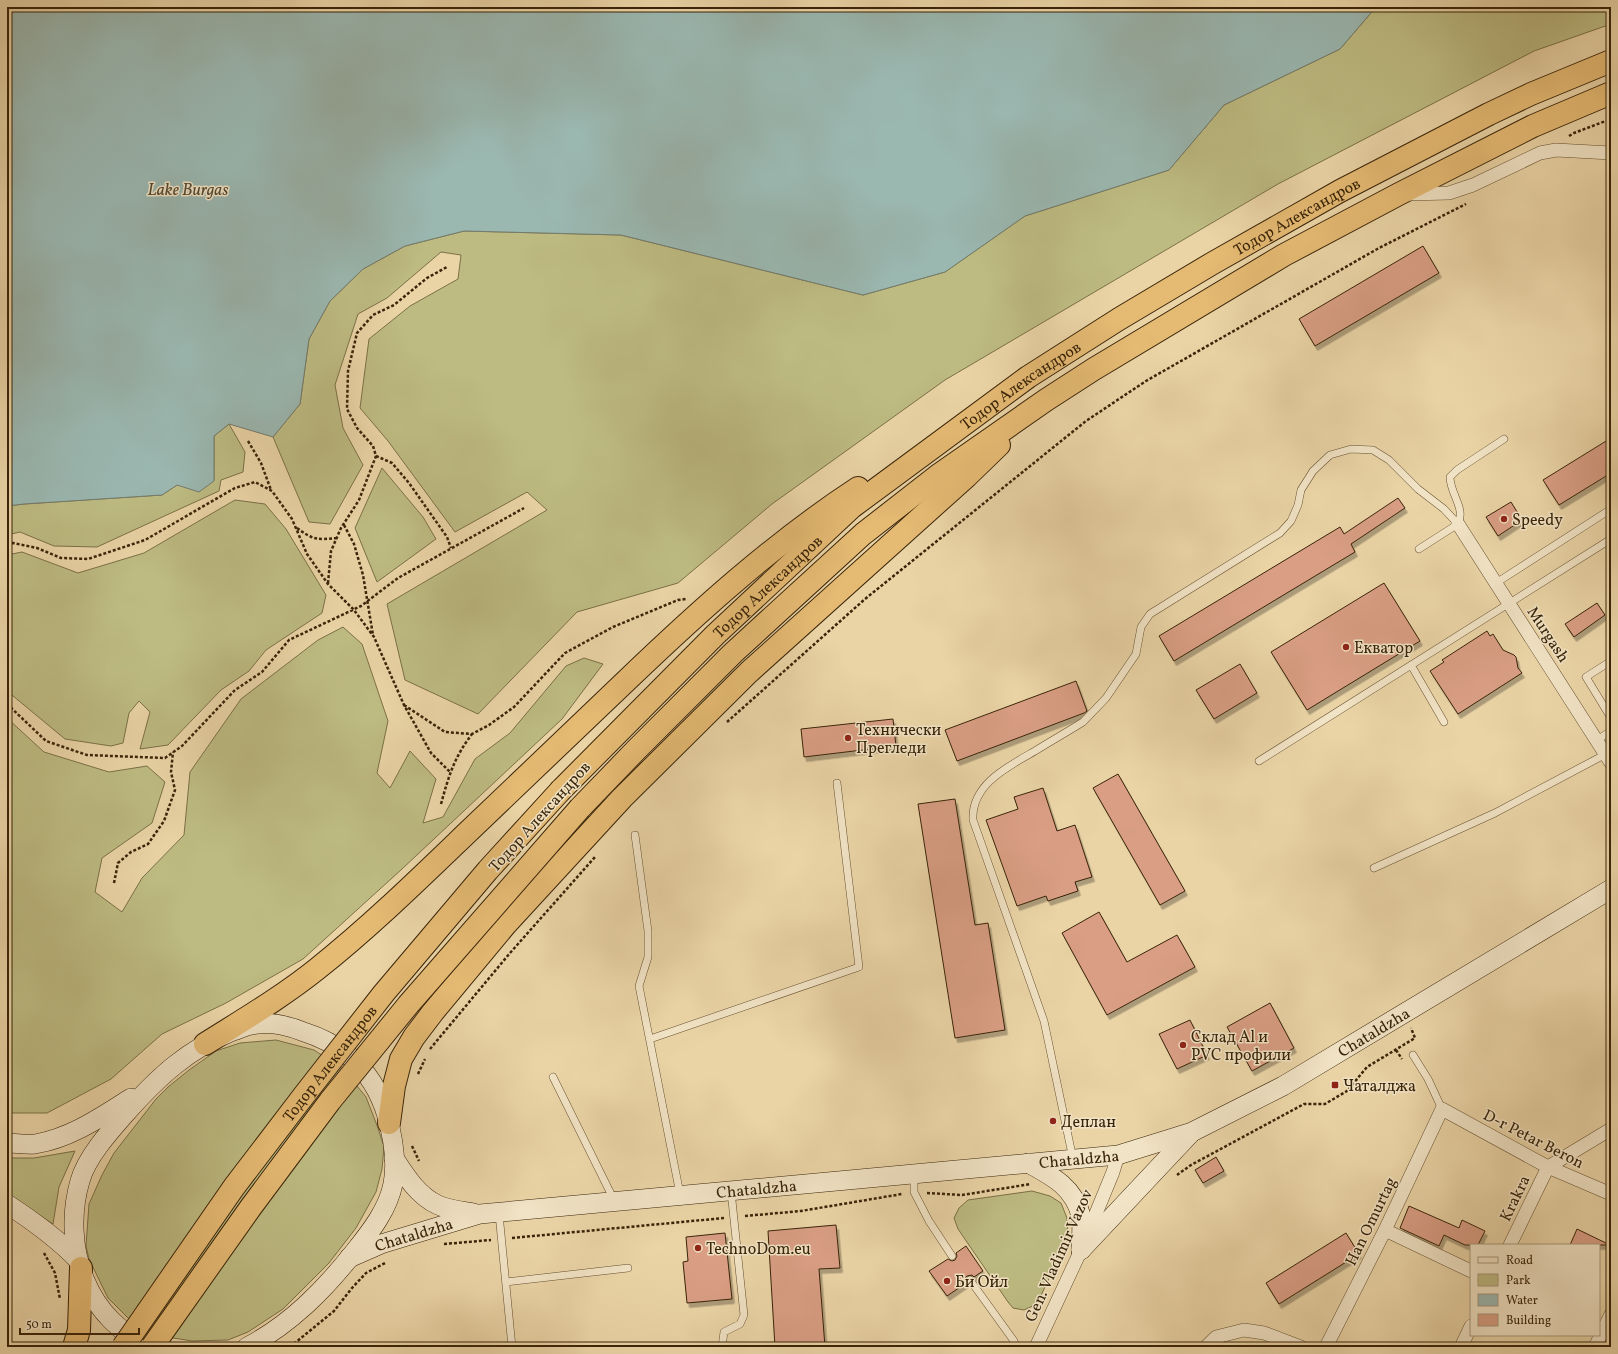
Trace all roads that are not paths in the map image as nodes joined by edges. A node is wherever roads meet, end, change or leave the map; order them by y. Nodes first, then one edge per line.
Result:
1 (1611, 61) edge
2 (1611, 93) edge
3 (1611, 153) edge
4 (1399, 194) junction
5 (1028, 377) junction
6 (1046, 400) junction
7 (1504, 439) dead end
8 (1611, 516) edge
9 (1458, 524) junction
10 (1611, 539) edge
11 (1419, 549) dead end
12 (1496, 583) junction
13 (1509, 603) junction
14 (1611, 661) edge
15 (1411, 665) junction
16 (1611, 718) edge
17 (1444, 722) dead end
18 (1611, 732) edge
19 (1597, 740) junction
20 (1608, 758) edge
21 (1259, 761) dead end
22 (837, 783) dead end
23 (635, 834) dead end
24 (1374, 868) dead end
25 (1611, 882) edge
26 (1605, 893) edge
27 (650, 1039) junction
28 (205, 1044) junction
29 (1413, 1055) dead end
30 (553, 1077) dead end
31 (148, 1088) junction
32 (1442, 1109) junction
33 (389, 1124) junction
34 (1611, 1129) edge
35 (1192, 1132) junction
36 (7, 1143) edge
37 (1118, 1155) junction
38 (394, 1158) junction
39 (1073, 1159) junction
40 (1028, 1163) junction
41 (1548, 1167) junction
42 (914, 1183) junction
43 (731, 1190) junction
44 (1611, 1194) edge
45 (680, 1195) junction
46 (614, 1201) junction
47 (7, 1204) edge
48 (498, 1212) junction
49 (480, 1214) junction
50 (1385, 1230) junction
51 (1510, 1244) edge
52 (1081, 1250) junction
53 (952, 1256) dead end
54 (349, 1258) junction
55 (80, 1264) junction
56 (628, 1268) dead end
57 (1470, 1271) edge
58 (970, 1280) dead end
59 (506, 1282) junction
60 (1611, 1314) edge
61 (1470, 1328) edge
62 (1604, 1335) edge
63 (74, 1347) edge
64 (123, 1347) edge
65 (153, 1347) edge
66 (247, 1347) edge
67 (512, 1347) edge
68 (722, 1347) edge
69 (1016, 1347) edge
70 (1036, 1347) edge
71 (1206, 1347) edge
72 (1300, 1347) edge
73 (1326, 1347) edge
74 (1461, 1347) edge
75 (1595, 1347) edge

1 - 5 highway, Тодор Александров
2 - 4 highway, Тодор Александров
3 - 4 street
4 - 6 highway, Тодор Александров
5 - 28 highway
5 - 64 highway, Тодор Александров, bridge
6 - 33 highway
6 - 65 highway, Тодор Александров, bridge
7 - 9 lane
8 - 12 lane
9 - 11 lane
9 - 12 street, Murgash
9 - 39 lane
10 - 13 lane
12 - 13 street, Murgash
13 - 15 lane
13 - 19 street, Murgash
14 - 16 lane
15 - 17 lane
15 - 21 lane
18 - 19 lane
19 - 20 street, Murgash
20 - 24 lane
22 - 27 lane
23 - 27 lane
25 - 26 main road, Chataldzha
26 - 35 main road, Chataldzha
27 - 45 lane
28 - 31 main road
28 - 33 main road
29 - 32 lane
30 - 46 lane
31 - 36 main road
31 - 55 main road
32 - 41 street, D-r Petar Beron
32 - 50 street, Han Omurtag
33 - 38 main road
34 - 41 street
35 - 37 main road, Chataldzha
35 - 52 main road
37 - 39 main road, Chataldzha
37 - 52 street, Gen. Vladimir Vazov
38 - 49 main road, Chataldzha
38 - 54 main road
39 - 40 main road, Chataldzha
40 - 42 main road, Chataldzha
40 - 52 main road
41 - 44 street, D-r Petar Beron
41 - 51 street, Krakra
42 - 43 main road, Chataldzha
42 - 53 lane
43 - 45 main road, Chataldzha
43 - 68 lane
45 - 46 main road, Chataldzha
46 - 48 main road, Chataldzha
47 - 55 main road
48 - 49 main road, Chataldzha
48 - 59 lane
49 - 54 main road, Chataldzha
50 - 57 street
50 - 73 street, Han Omurtag
52 - 70 street, Gen. Vladimir Vazov
54 - 66 main road
55 - 63 highway
55 - 65 main road
56 - 59 lane
58 - 69 lane
59 - 67 lane
60 - 62 street
61 - 74 street
62 - 75 street
71 - 72 street

